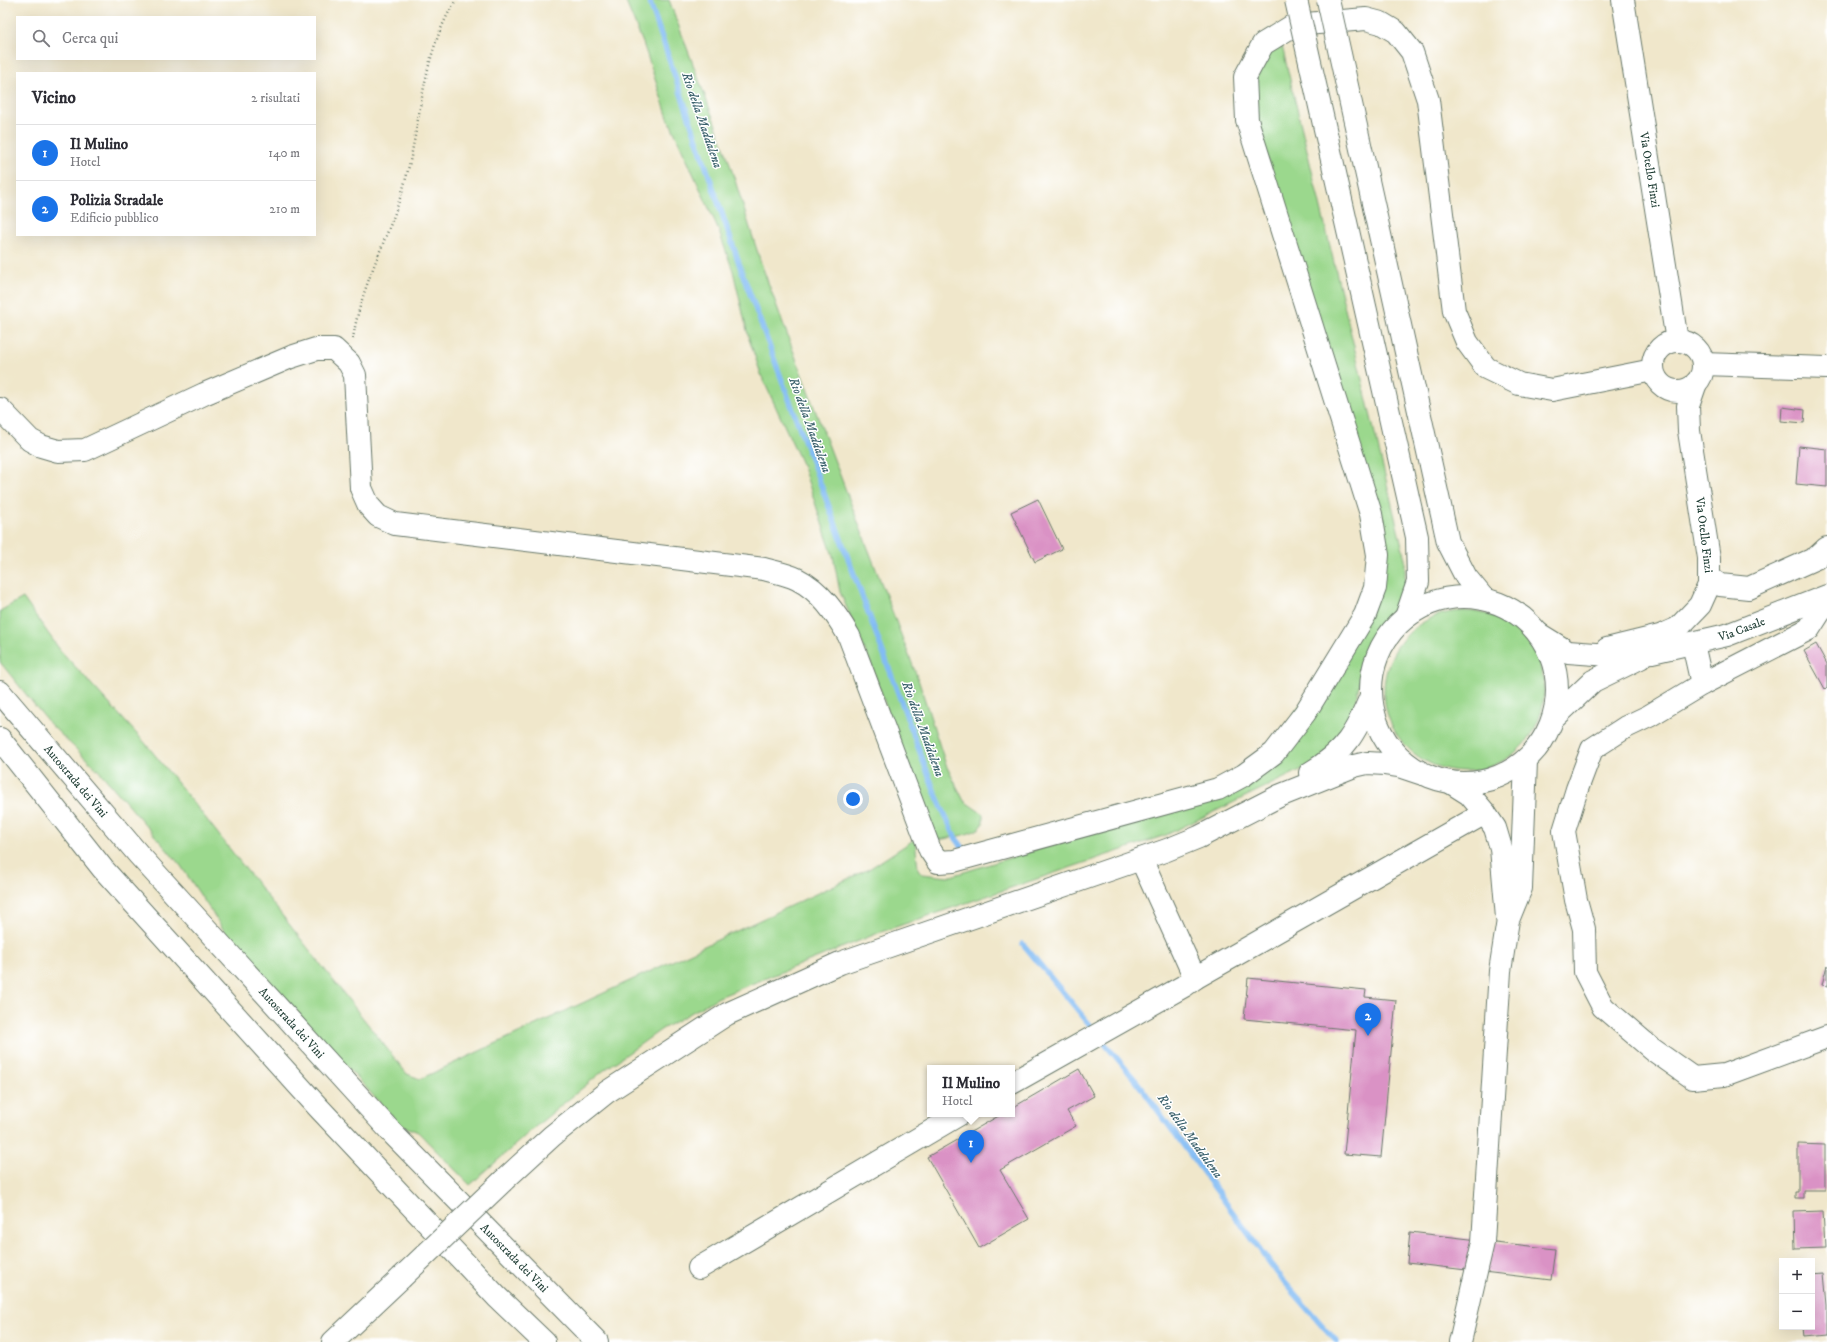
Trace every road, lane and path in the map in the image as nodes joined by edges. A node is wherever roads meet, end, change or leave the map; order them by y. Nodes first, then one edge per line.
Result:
1 (456, 0) edge
2 (1296, 0) edge
3 (1328, 0) edge
4 (1623, 0) edge
5 (1677, 341) junction
6 (349, 363) junction
7 (1827, 368) edge
8 (1653, 370) junction
9 (1700, 373) junction
10 (1666, 389) junction
11 (0, 409) edge
12 (1689, 431) junction
13 (1827, 548) edge
14 (1710, 578) junction
15 (1827, 596) edge
16 (1484, 599) junction
17 (1827, 601) edge
18 (1406, 617) junction
19 (1539, 634) junction
20 (1693, 644) junction
21 (1652, 652) junction
22 (1584, 654) junction
23 (1702, 684) junction
24 (0, 692) edge
25 (1371, 696) junction
26 (1554, 718) junction
27 (0, 739) edge
28 (1526, 761) junction
29 (1423, 774) junction
30 (1450, 782) junction
31 (1279, 796) junction
32 (1485, 814) junction
33 (1141, 859) junction
34 (1508, 920) junction
35 (1195, 978) junction
36 (1827, 1037) edge
37 (1015, 1081) edge
38 (955, 1117) edge
39 (698, 1268) dead end
40 (333, 1342) edge
41 (544, 1342) edge
42 (597, 1342) edge
43 (1460, 1342) edge

1 - 6 path
2 - 18 main road, bridge
3 - 16 main road, bridge
4 - 5 main road, Via Otello Finzi
5 - 8 main road
5 - 9 main road
6 - 8 main road
6 - 11 main road
7 - 9 main road
8 - 10 main road
9 - 10 main road
9 - 12 main road, Via Otello Finzi
10 - 12 main road, Via Otello Finzi
12 - 14 main road, Via Otello Finzi
13 - 14 main road
14 - 22 main road, Via Otello Finzi
15 - 20 main road, Via Casale
16 - 18 main road
16 - 19 main road
17 - 23 main road
18 - 25 main road
19 - 22 main road, Via Casale
19 - 26 main road
20 - 21 main road, Via Casale
20 - 23 main road
21 - 22 main road, Via Casale
21 - 26 main road, Via Casale
23 - 36 main road
24 - 42 main road, Autostrada dei Vini
25 - 29 main road
25 - 31 main road
26 - 28 main road
27 - 41 main road
28 - 30 main road
28 - 34 main road
29 - 30 main road
29 - 31 main road
30 - 32 main road
31 - 33 main road
32 - 34 main road
32 - 35 main road
33 - 35 main road
33 - 40 main road, bridge
34 - 43 main road
35 - 37 main road
38 - 39 main road

